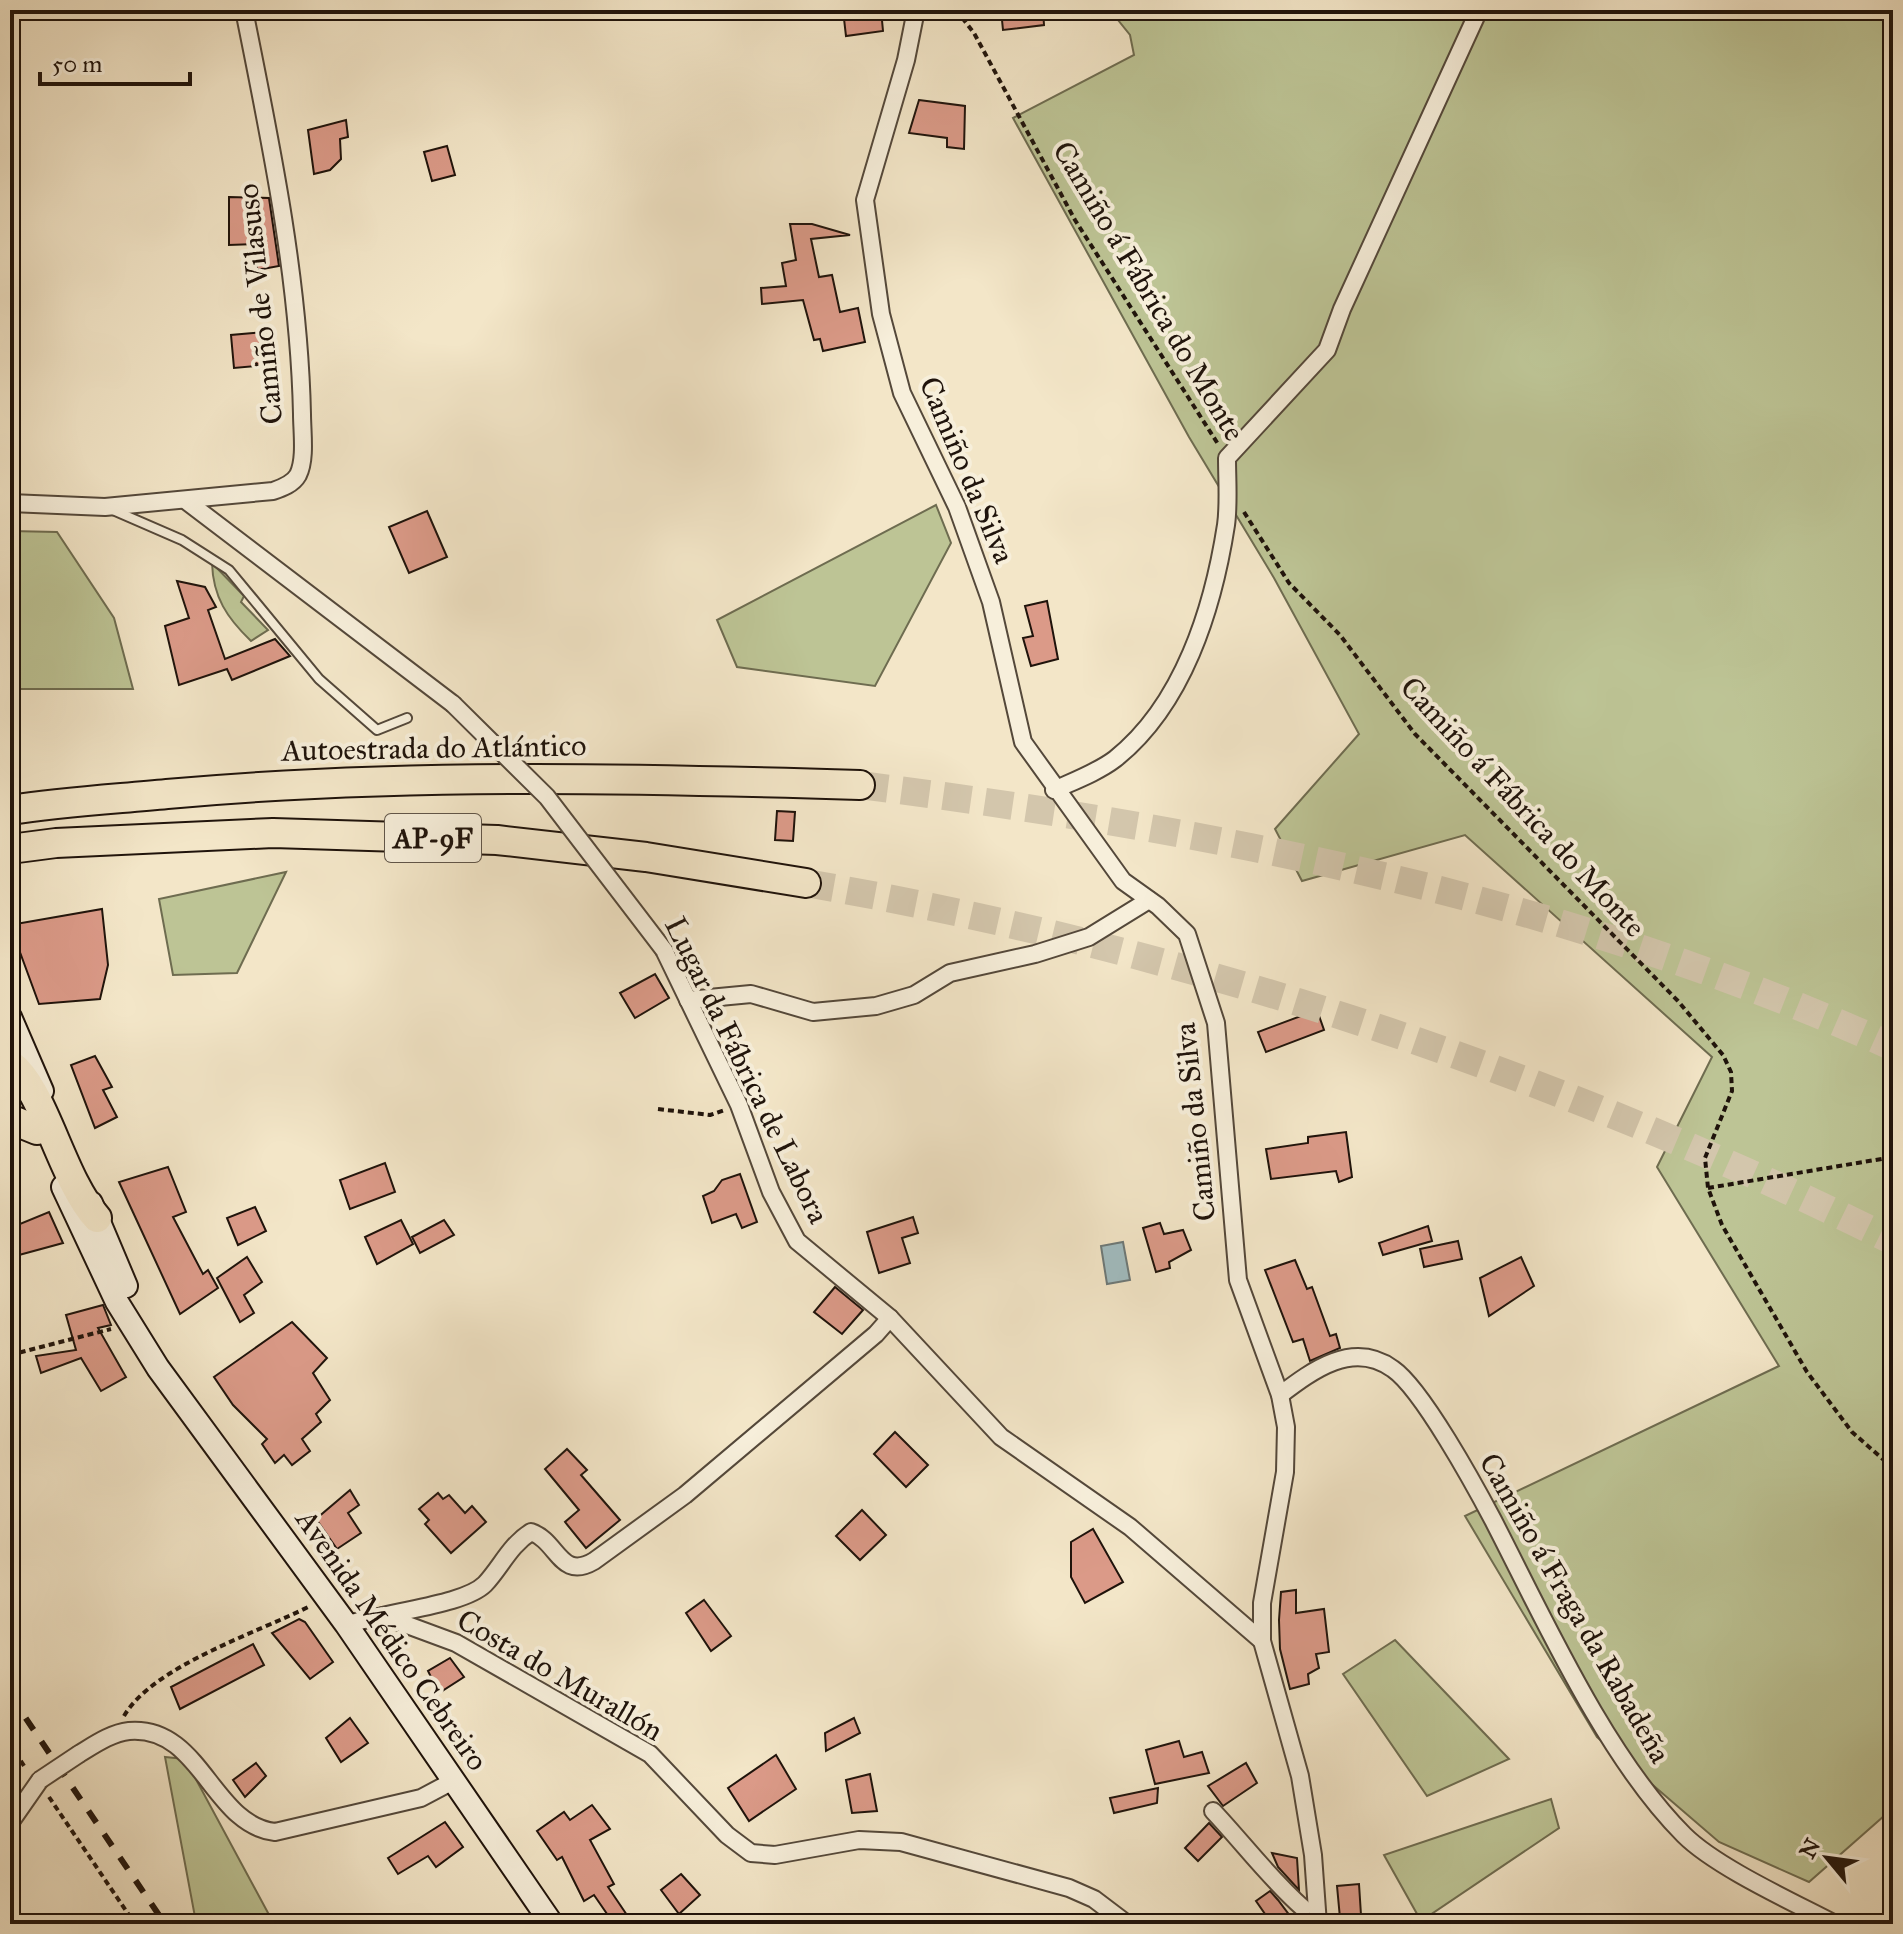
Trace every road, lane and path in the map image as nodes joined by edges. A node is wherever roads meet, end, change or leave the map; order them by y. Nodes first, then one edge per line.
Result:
1 (244, 10) edge
2 (916, 10) edge
3 (956, 10) edge
4 (1479, 10) edge
5 (1227, 458) junction
6 (185, 500) junction
7 (10, 503) edge
8 (105, 507) junction
9 (1242, 508) dead end
10 (407, 718) dead end
11 (860, 785) tunnel mouth
12 (1054, 790) junction
13 (22, 800) edge
14 (10, 849) edge
15 (61, 852) junction
16 (10, 867) edge
17 (806, 883) tunnel mouth
18 (1149, 900) junction
19 (688, 1000) junction
20 (10, 1017) edge
21 (10, 1061) edge
22 (739, 1105) junction
23 (658, 1109) dead end
24 (10, 1119) edge
25 (37, 1130) junction
26 (1893, 1157) edge
27 (1708, 1188) junction
28 (97, 1218) junction
29 (890, 1318) junction
30 (129, 1324) junction
31 (10, 1355) edge
32 (179, 1395) junction
33 (1280, 1395) junction
34 (1893, 1468) edge
35 (326, 1597) junction
36 (383, 1616) junction
37 (346, 1624) junction
38 (1262, 1641) junction
39 (114, 1735) junction
40 (10, 1744) edge
41 (455, 1780) junction
42 (37, 1784) junction
43 (1213, 1811) dead end
44 (10, 1823) edge
45 (1313, 1855) junction
46 (1304, 1916) edge
47 (135, 1924) edge
48 (552, 1924) edge
49 (1127, 1924) edge
50 (1318, 1924) edge
51 (1835, 1924) edge

1 - 6 street, Camiño de Vilasuso
2 - 12 street, Camiño da Silva
3 - 5 path, Camiño á Fábrica do Monte
4 - 5 street
5 - 12 street
6 - 8 street
6 - 19 street, Lugar da Fábrica de Labora, bridge
7 - 8 street
8 - 10 lane
9 - 27 path, Camiño á Fábrica do Monte
11 - 13 highway, Autoestrada do Atlántico / AP-9F
12 - 18 street, Camiño da Silva
14 - 15 highway, AP-9F
15 - 16 highway
15 - 17 highway, AP-9F
18 - 19 street
18 - 33 street, Camiño da Silva
19 - 22 street, Lugar da Fábrica de Labora
20 - 28 main road, Avenida Médico Cebreiro
21 - 25 main road, Avenida Médico Cebreiro
21 - 28 highway
22 - 23 path
22 - 29 street, Lugar da Fábrica de Labora
24 - 25 highway
25 - 30 main road, Avenida Médico Cebreiro
26 - 27 path
27 - 34 path, Camiño á Fábrica do Monte
28 - 32 main road, Avenida Médico Cebreiro
29 - 36 street
29 - 38 street, Lugar da Fábrica de Labora
30 - 31 path
30 - 32 main road, Avenida Médico Cebreiro
32 - 35 main road, Avenida Médico Cebreiro
33 - 38 street, Camiño da Silva
33 - 51 street, Camiño á Fraga da Rabadeña
35 - 37 main road, Avenida Médico Cebreiro
35 - 39 path
36 - 37 street
36 - 49 street, Costa do Murallón
37 - 41 main road, Avenida Médico Cebreiro
38 - 45 street, Camiño da Silva
39 - 41 street
39 - 42 street, bridge
40 - 42 path
41 - 48 main road, Avenida Médico Cebreiro
42 - 44 street
42 - 47 path
43 - 46 street
45 - 46 street
45 - 50 street, Camiño da Silva

